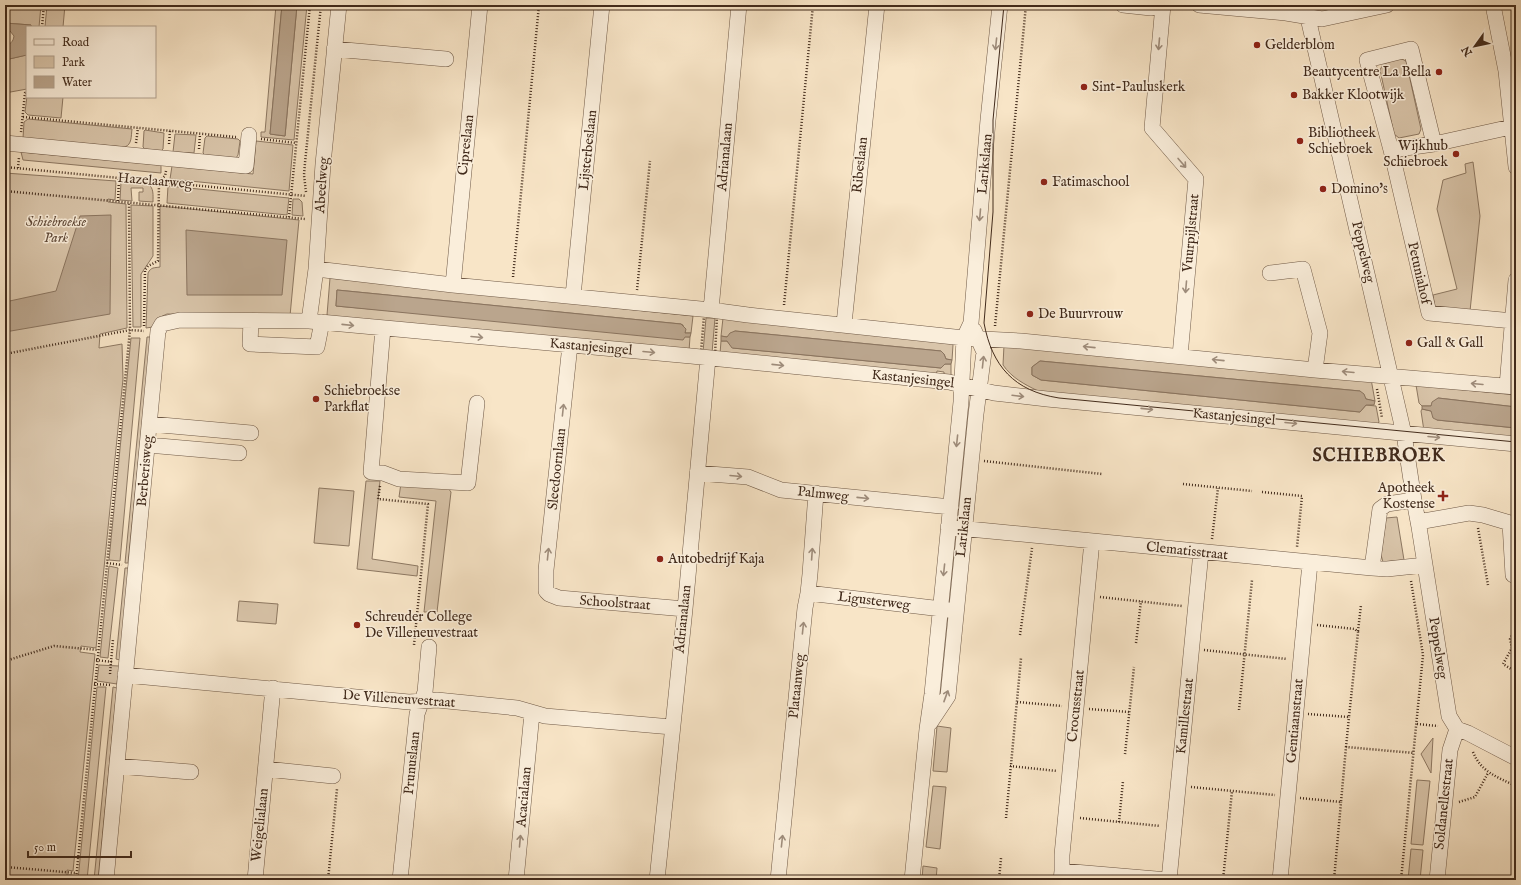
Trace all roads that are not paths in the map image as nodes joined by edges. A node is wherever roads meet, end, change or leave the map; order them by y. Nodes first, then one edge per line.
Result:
1 (339, 5) edge
2 (480, 5) edge
3 (602, 5) edge
4 (739, 5) edge
5 (877, 5) edge
6 (1000, 5) edge
7 (1123, 5) edge
8 (1164, 5) edge
9 (1199, 5) edge
10 (1387, 5) edge
11 (1493, 5) edge
12 (1306, 11) edge
13 (334, 49) junction
14 (446, 59) dead end
15 (1511, 71) edge
16 (1511, 127) junction
17 (249, 136) road end
18 (5, 143) edge
19 (1434, 144) junction
20 (1391, 150) junction
21 (1516, 167) edge
22 (316, 269) junction
23 (1270, 273) dead end
24 (1516, 280) edge
25 (453, 285) junction
26 (573, 296) junction
27 (711, 314) junction
28 (251, 321) junction
29 (1513, 321) junction
30 (316, 322) junction
31 (844, 324) junction
32 (383, 328) junction
33 (971, 338) junction
34 (570, 345) junction
35 (708, 355) junction
36 (1180, 356) junction
37 (1316, 370) junction
38 (1392, 376) junction
39 (962, 385) junction
40 (1512, 387) edge
41 (979, 390) junction
42 (477, 403) dead end
43 (150, 424) junction
44 (251, 433) dead end
45 (1404, 434) junction
46 (1516, 444) edge
47 (148, 445) junction
48 (239, 453) dead end
49 (697, 473) junction
50 (816, 493) junction
51 (1414, 500) junction
52 (951, 507) junction
53 (1418, 522) junction
54 (948, 528) junction
55 (964, 528) junction
56 (1092, 541) junction
57 (1206, 553) junction
58 (1303, 562) junction
59 (1425, 565) junction
60 (1372, 568) junction
61 (1513, 575) dead end
62 (546, 592) joint
63 (808, 593) junction
64 (941, 608) junction
65 (685, 609) junction
66 (956, 612) junction
67 (429, 647) dead end
68 (125, 675) junction
69 (273, 688) junction
70 (421, 701) junction
71 (532, 713) junction
72 (672, 727) junction
73 (927, 729) junction
74 (1455, 733) junction
75 (1516, 758) edge
76 (117, 766) junction
77 (266, 769) junction
78 (191, 772) dead end
79 (333, 776) road end
80 (1061, 876) edge
81 (106, 880) edge
82 (255, 880) edge
83 (400, 880) edge
84 (516, 880) edge
85 (657, 880) edge
86 (778, 880) edge
87 (912, 880) edge
88 (1169, 880) edge
89 (1280, 880) edge
90 (1437, 880) edge

1 - 13 street, Abeelweg
2 - 25 street, Cipreslaan
3 - 26 street, Lijsterbeslaan
4 - 27 street, Adrianalaan
5 - 31 street, Ribeslaan
6 -> 33 street, Larikslaan
7 - 8 street
8 -> 36 street, Vuurpijlstraat
9 - 12 street
10 - 12 street
11 - 15 street
12 - 38 street, Peppelweg
13 - 14 street
13 - 22 street, Abeelweg
15 - 16 street
16 - 19 street
16 - 21 street
17 - 18 street, Hazelaarweg
19 - 20 street
19 - 20 street, Petuniahof
20 - 29 street, Petuniahof
22 - 25 street
22 - 30 street, Abeelweg
23 - 37 street
24 - 29 street
25 - 26 street
26 - 27 street
27 - 31 street
28 - 30 street, Berberisweg
28 - 30 street, Abeelweg
28 - 43 street, Berberisweg
29 - 40 street
30 -> 32 street, Kastanjesingel
31 - 33 street
32 -> 34 street, Kastanjesingel
32 - 42 street
36 -> 33 street
33 - 39 street, Larikslaan
41 -> 33 street, Larikslaan
34 -> 35 street, Kastanjesingel
62 -> 34 street, Sleedoornlaan
35 -> 39 street, Kastanjesingel
35 - 49 street, Adrianalaan
37 -> 36 street
38 -> 37 street
40 -> 38 street
38 - 45 street, Peppelweg
39 - 41 street, Kastanjesingel
39 -> 52 street, Larikslaan
41 -> 45 street, Kastanjesingel
41 - 55 street, Larikslaan
43 - 44 street
43 - 47 street, Berberisweg
45 -> 46 street, Kastanjesingel
45 - 51 street, Peppelweg
47 - 48 street
47 - 68 street, Berberisweg
49 -> 50 street, Palmweg
49 - 65 street, Adrianalaan
50 -> 52 street, Palmweg
63 -> 50 street, Plataanweg
51 - 53 street, Peppelweg
51 - 60 street
52 - 54 street, Larikslaan
53 - 59 street, Peppelweg
53 - 61 street
54 - 55 street, Clematisstraat
54 -> 64 street, Larikslaan
55 - 56 street, Clematisstraat
55 - 66 street, Larikslaan
56 - 57 street, Clematisstraat
56 - 80 street, Crocusstraat
57 - 58 street, Clematisstraat
57 - 88 street, Kamillestraat
58 - 60 street, Clematisstraat
58 - 89 street, Gentiaanstraat
59 - 60 street, Clematisstraat
59 - 74 street, Peppelweg
62 - 65 street, Schoolstraat
63 - 64 street, Ligusterweg
86 -> 63 street, Plataanweg
64 - 66 street, Ligusterweg
64 - 73 street, Larikslaan
65 - 72 street, Adrianalaan
73 -> 66 street, Larikslaan
67 - 70 street, Prunuslaan
68 - 69 street, De Villeneuvestraat
68 - 76 street, Berberisweg
69 - 70 street, De Villeneuvestraat
69 - 77 street, Weigelialaan
70 - 71 street, De Villeneuvestraat
70 - 83 street, Prunuslaan
71 - 72 street, De Villeneuvestraat
84 -> 71 street, Acacialaan
72 - 85 street, Adrianalaan
73 - 87 street, Larikslaan
74 - 75 street
74 - 90 street, Soldanellestraat
76 - 78 street
76 - 81 street, Berberisweg
77 - 79 street, Weigelialaan
77 - 82 street, Weigelialaan
80 - 88 street

